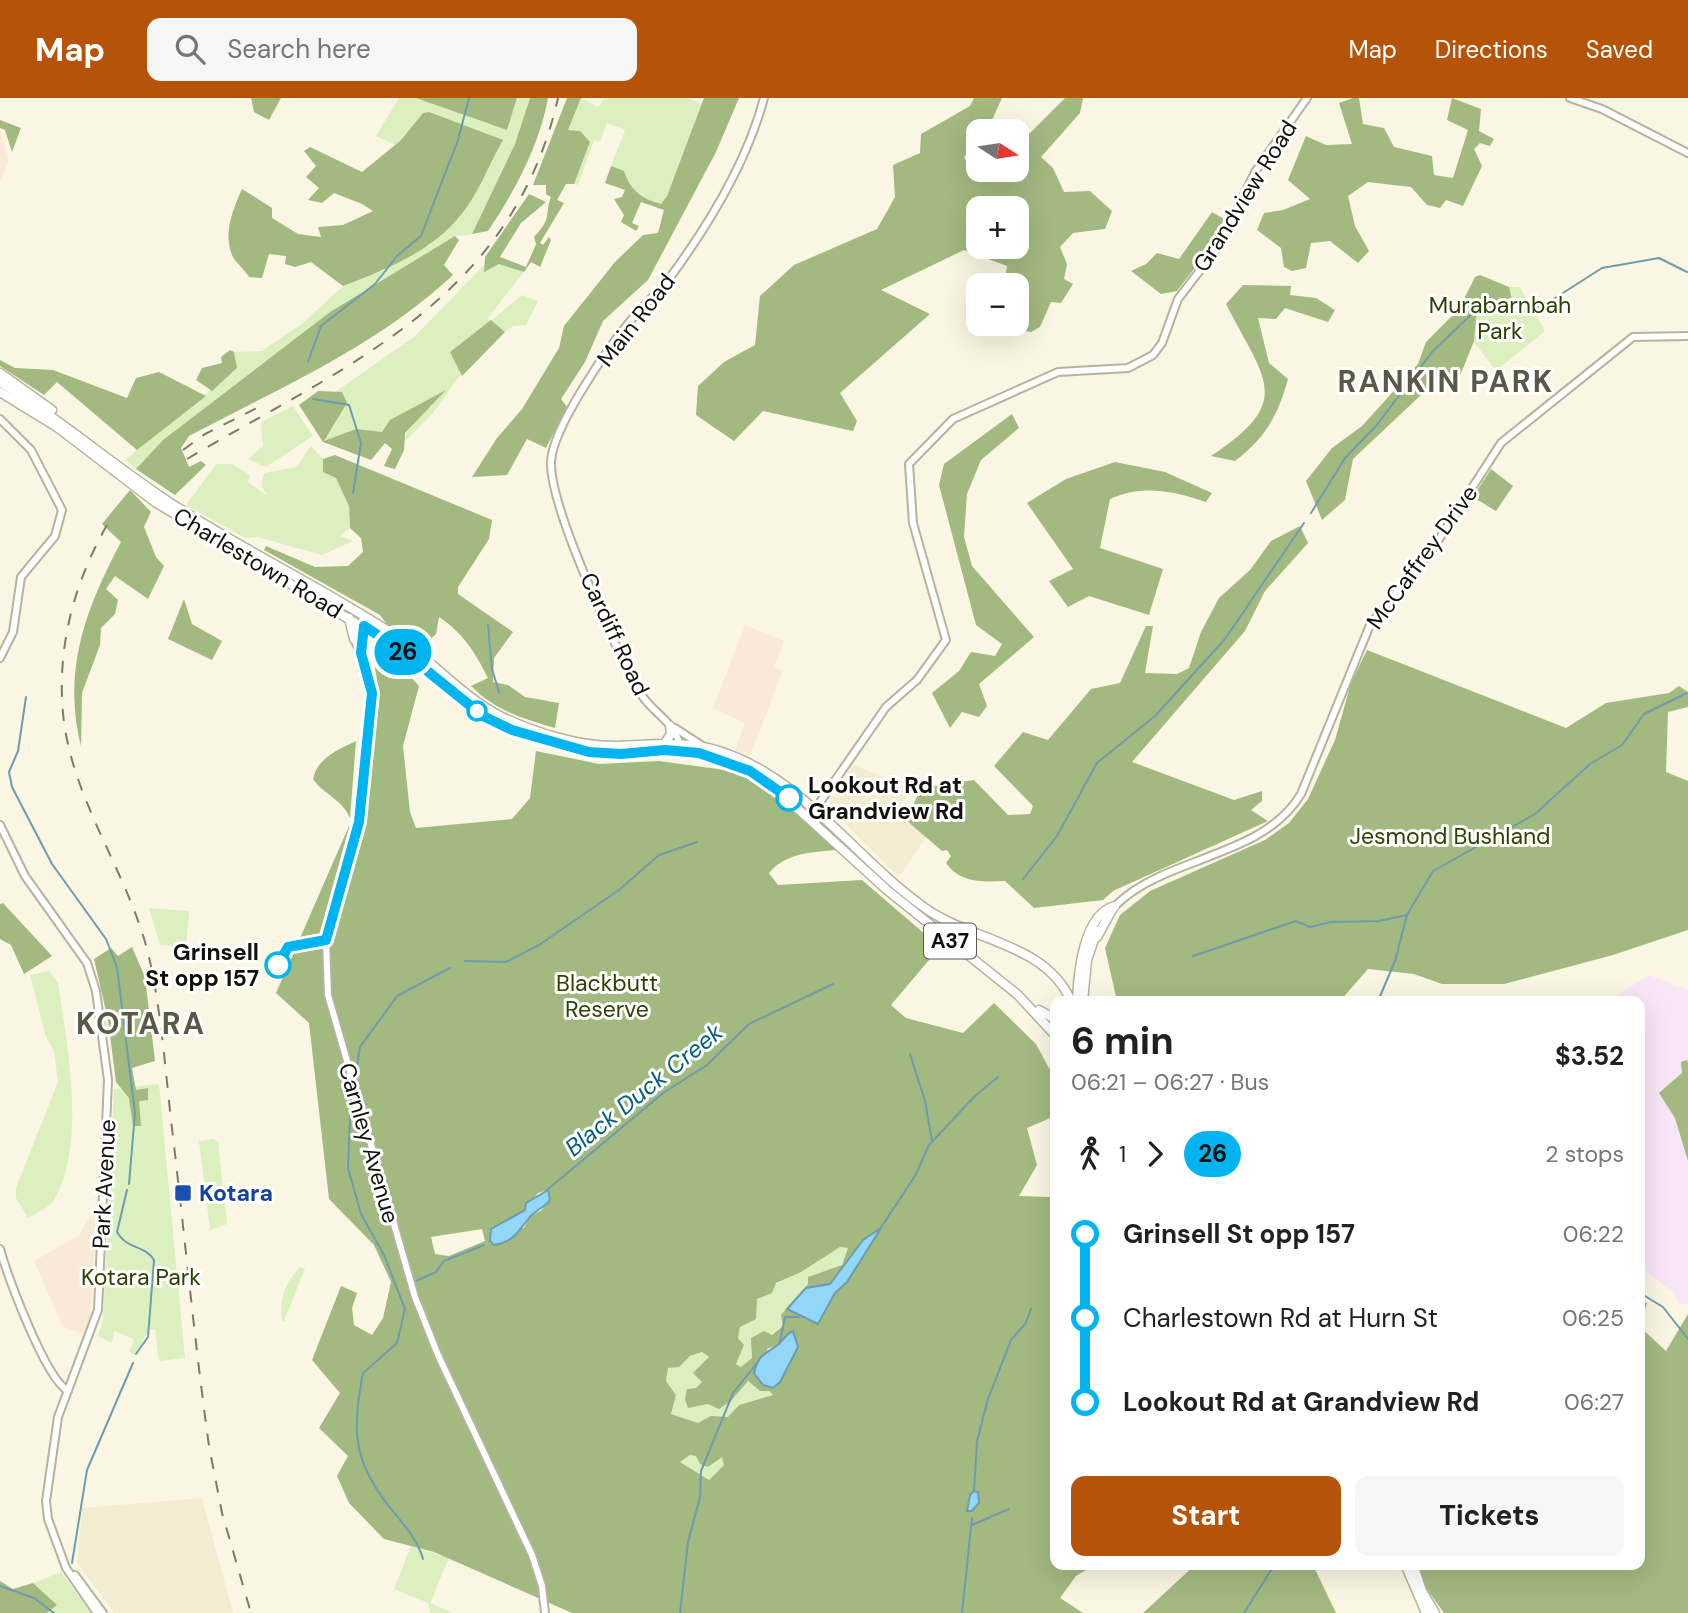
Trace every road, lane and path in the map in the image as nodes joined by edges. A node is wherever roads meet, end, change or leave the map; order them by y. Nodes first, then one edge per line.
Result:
1 (764, 98) edge
2 (1307, 98) edge
3 (1570, 98) edge
4 (1688, 153) edge
5 (1688, 336) edge
6 (0, 373) edge
7 (0, 382) edge
8 (1, 393) edge
9 (59, 420) junction
10 (2, 422) edge
11 (575, 549) joint
12 (348, 617) junction
13 (364, 621) junction
14 (355, 639) junction
15 (361, 653) junction
16 (0, 658) edge
17 (670, 726) junction
18 (665, 743) junction
19 (679, 747) junction
20 (705, 747) junction
21 (815, 811) junction
22 (816, 824) junction
23 (0, 825) edge
24 (1115, 906) junction
25 (1080, 969) junction
26 (1051, 972) junction
27 (1018, 995) junction
28 (1068, 996) edge
29 (1077, 996) edge
30 (1084, 996) edge
31 (1089, 996) edge
32 (1050, 1016) edge
33 (1050, 1030) edge
34 (0, 1249) edge
35 (68, 1391) junction
36 (64, 1560) junction
37 (1408, 1570) edge
38 (1415, 1570) edge
39 (100, 1611) edge
40 (545, 1613) edge
41 (1426, 1613) edge
42 (1435, 1613) edge

1 - 11 main road, Main Road
2 - 21 main road, Grandview Road
3 - 4 main road
5 - 24 main road, McCaffrey Drive
6 - 9 highway
7 - 9 highway, A37
8 - 12 highway, Charlestown Road / A37
9 - 13 highway, Charlestown Road / A37
10 - 16 main road
11 - 17 main road, Cardiff Road
12 - 13 highway, Charlestown Road / A37
12 - 14 highway
13 - 14 main road
13 - 15 main road, Carnley Avenue
13 - 18 highway, Charlestown Road / A37
13 - 19 highway, Charlestown Road / A37
14 - 15 main road, Carnley Avenue
15 - 40 main road, Carnley Avenue
17 - 18 highway
17 - 19 main road, Cardiff Road
17 - 20 main road
18 - 19 highway, Charlestown Road / A37
19 - 20 highway, A37
19 - 22 highway, A37
20 - 21 highway, A37
21 - 22 main road
21 - 26 highway, A37
22 - 27 highway, A37
23 - 35 main road, Park Avenue
24 - 25 highway
24 - 30 highway
24 - 31 highway
25 - 26 highway
25 - 29 highway
26 - 28 highway
27 - 32 highway
27 - 33 highway, A37
34 - 35 main road
35 - 36 main road, Park Avenue
36 - 39 main road, Park Avenue
36 - 39 main road, Park Avenue
37 - 41 highway
38 - 42 highway

